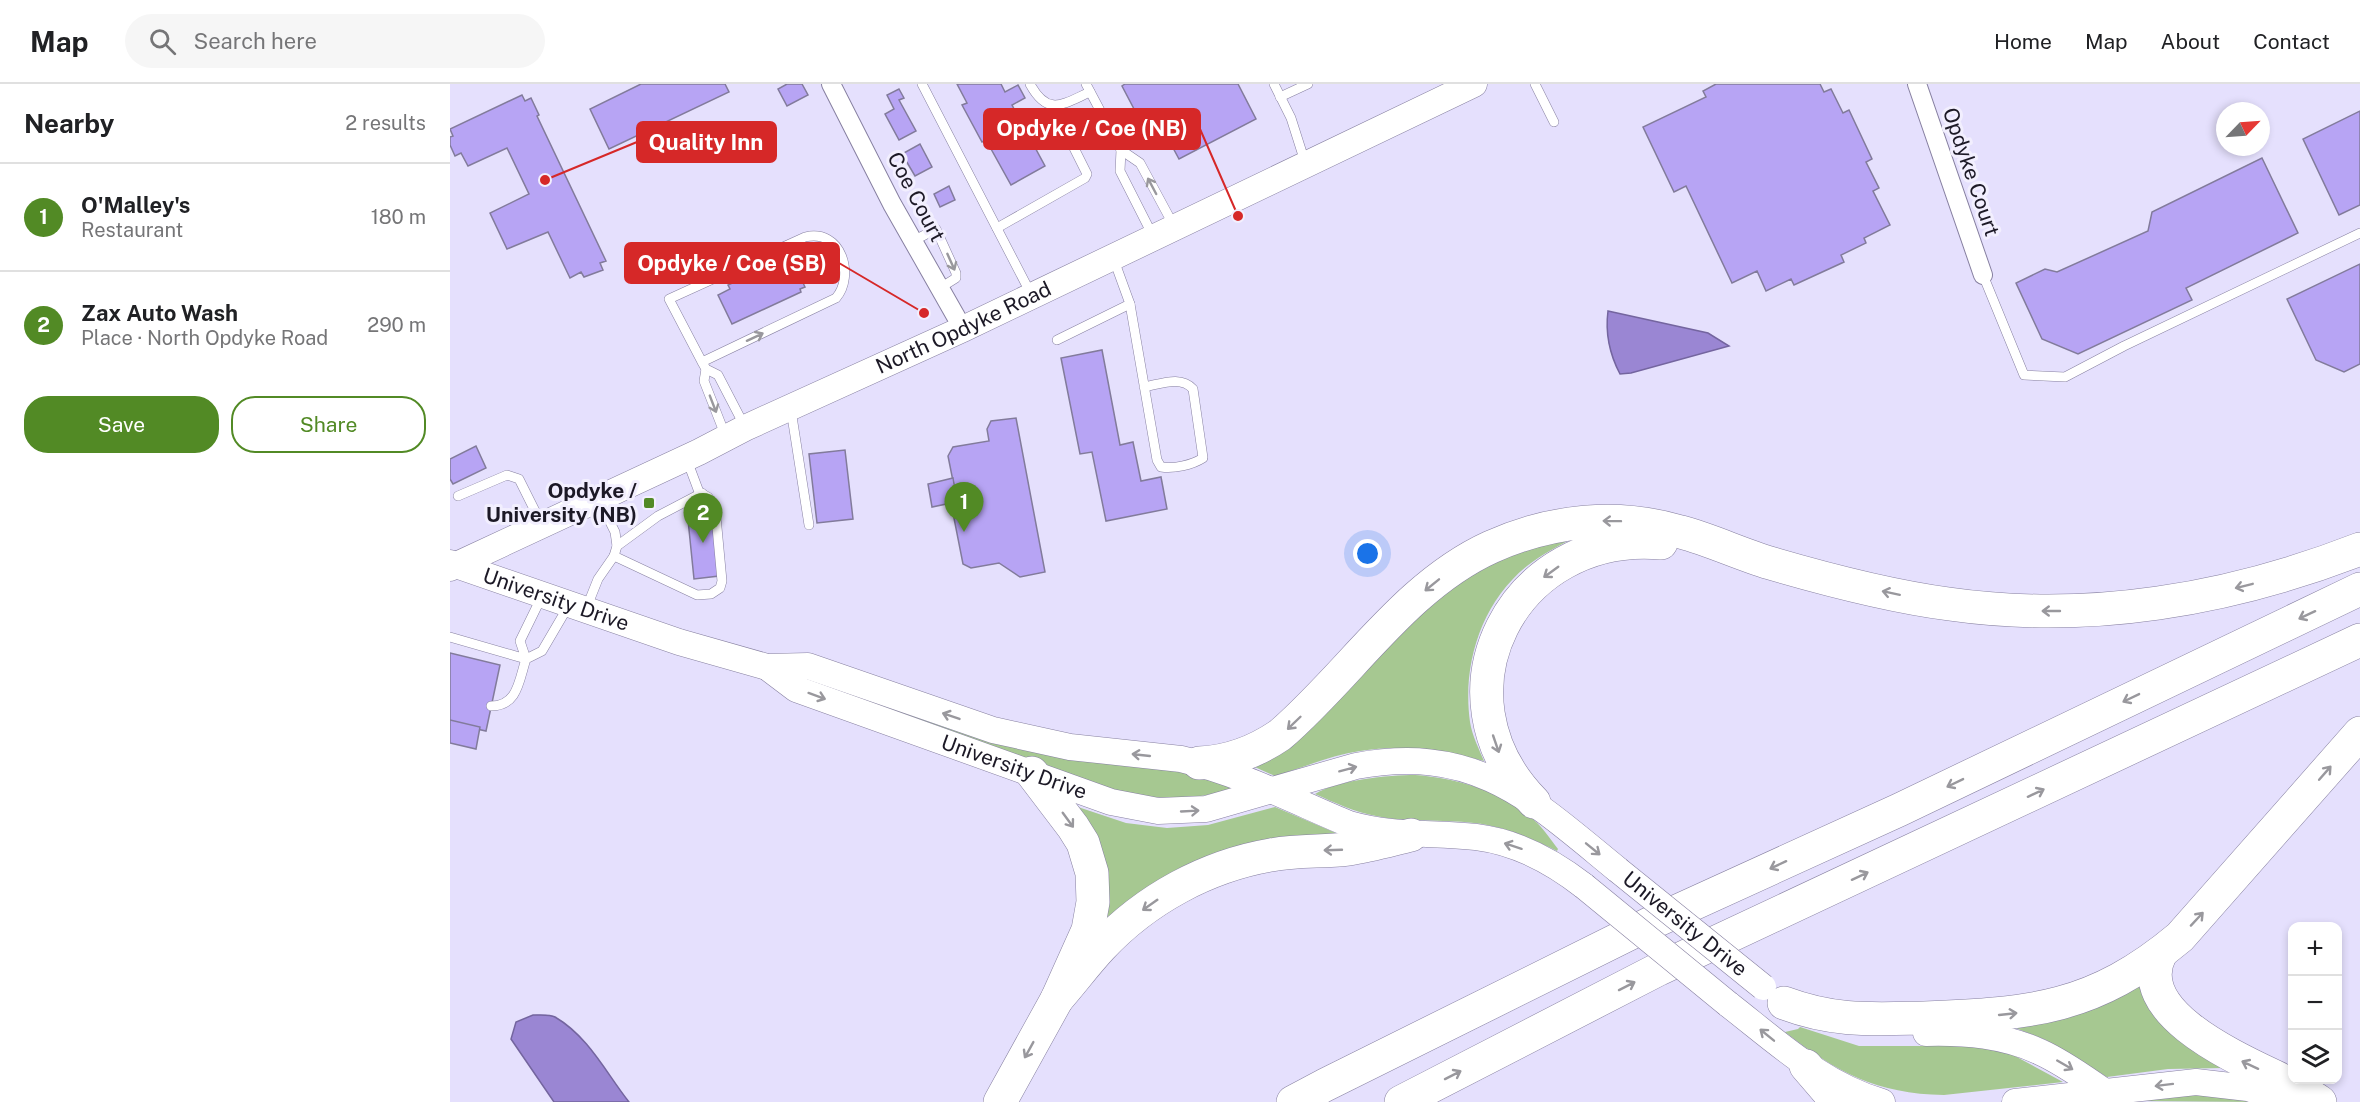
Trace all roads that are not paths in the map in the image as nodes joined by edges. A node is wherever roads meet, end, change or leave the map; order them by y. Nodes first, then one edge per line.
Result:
1 (831, 84) edge
2 (922, 84) edge
3 (1030, 84) edge
4 (1274, 84) edge
5 (1308, 84) edge
6 (1474, 84) edge
7 (1535, 84) edge
8 (1917, 84) edge
9 (1088, 88) edge
10 (1280, 97) junction
11 (1053, 106) junction
12 (1554, 122) dead end
13 (1121, 150) junction
14 (1306, 164) junction
15 (997, 228) junction
16 (2360, 232) edge
17 (1164, 233) junction
18 (913, 241) junction
19 (1113, 257) junction
20 (1983, 275) joint
21 (940, 288) junction
22 (1032, 296) junction
23 (1130, 304) junction
24 (963, 329) junction
25 (1058, 340) dead end
26 (704, 365) junction
27 (1144, 387) junction
28 (790, 408) junction
29 (735, 433) junction
30 (686, 458) junction
31 (702, 493) junction
32 (458, 496) dead end
33 (598, 498) junction
34 (542, 525) junction
35 (809, 525) dead end
36 (617, 546) junction
37 (2360, 549) edge
38 (614, 556) junction
39 (1769, 562) junction
40 (452, 565) edge
41 (2360, 590) edge
42 (543, 594) junction
43 (578, 606) junction
44 (450, 637) edge
45 (2360, 640) edge
46 (526, 659) junction
47 (767, 667) junction
48 (491, 706) dead end
49 (2360, 734) edge
50 (1199, 763) junction
51 (1032, 774) junction
52 (1272, 791) junction
53 (1534, 802) junction
54 (1411, 835) junction
55 (2160, 955) junction
56 (1774, 995) junction
57 (1057, 999) junction
58 (1806, 1066) junction
59 (2112, 1097) edge
60 (1000, 1102) edge
61 (1293, 1102) edge
62 (1401, 1102) edge
63 (1837, 1102) edge
64 (1882, 1102) edge
65 (2015, 1102) edge
66 (2289, 1102) edge
67 (2320, 1102) edge

1 - 18 street, Coe Court
2 - 15 lane
3 - 11 lane
4 - 10 lane
5 - 10 lane
6 - 14 main road, North Opdyke Road
7 - 12 lane
8 - 20 street, Opdyke Court
9 - 11 lane
9 - 13 lane
10 - 14 lane
11 - 15 lane
17 -> 13 lane
13 - 17 lane
14 - 17 main road, North Opdyke Road
15 - 22 lane
16 - 20 lane
17 - 19 main road, North Opdyke Road
18 - 21 street, Coe Court
18 -> 21 lane
19 - 22 main road, North Opdyke Road
19 - 23 lane
21 - 24 street, Coe Court
22 - 24 main road, North Opdyke Road
23 - 25 lane
23 - 27 lane
24 - 28 main road, North Opdyke Road
26 -> 26 lane
26 -> 29 lane
26 - 29 lane
27 - 27 lane
28 - 29 main road, North Opdyke Road
28 - 35 lane
29 - 30 main road, North Opdyke Road
30 - 31 lane
30 - 33 main road, North Opdyke Road
31 - 36 lane
31 - 38 lane
32 - 34 lane
33 - 34 main road, North Opdyke Road
33 - 36 lane
34 - 40 main road, North Opdyke Road
36 - 38 lane
37 -> 39 highway
38 - 43 lane
39 -> 50 highway
39 -> 53 highway
40 - 42 main road, University Drive
41 -> 61 highway
42 - 43 main road, University Drive
42 - 46 lane
43 - 46 lane
43 - 47 main road, University Drive
44 - 46 lane
62 -> 45 highway
46 - 48 lane
50 -> 47 main road, University Drive
47 -> 51 main road, University Drive
55 -> 49 highway
50 - 52 main road, University Drive
51 -> 52 main road, University Drive
51 -> 57 highway
52 -> 53 main road, University Drive
52 - 54 main road, University Drive
53 -> 56 main road, University Drive, bridge
54 -> 57 highway
58 -> 54 main road, University Drive, bridge
56 -> 55 highway
67 -> 55 highway
56 -> 59 main road, University Drive
57 -> 60 highway
58 - 63 highway
58 - 64 main road, University Drive
59 - 65 main road
66 -> 59 main road

